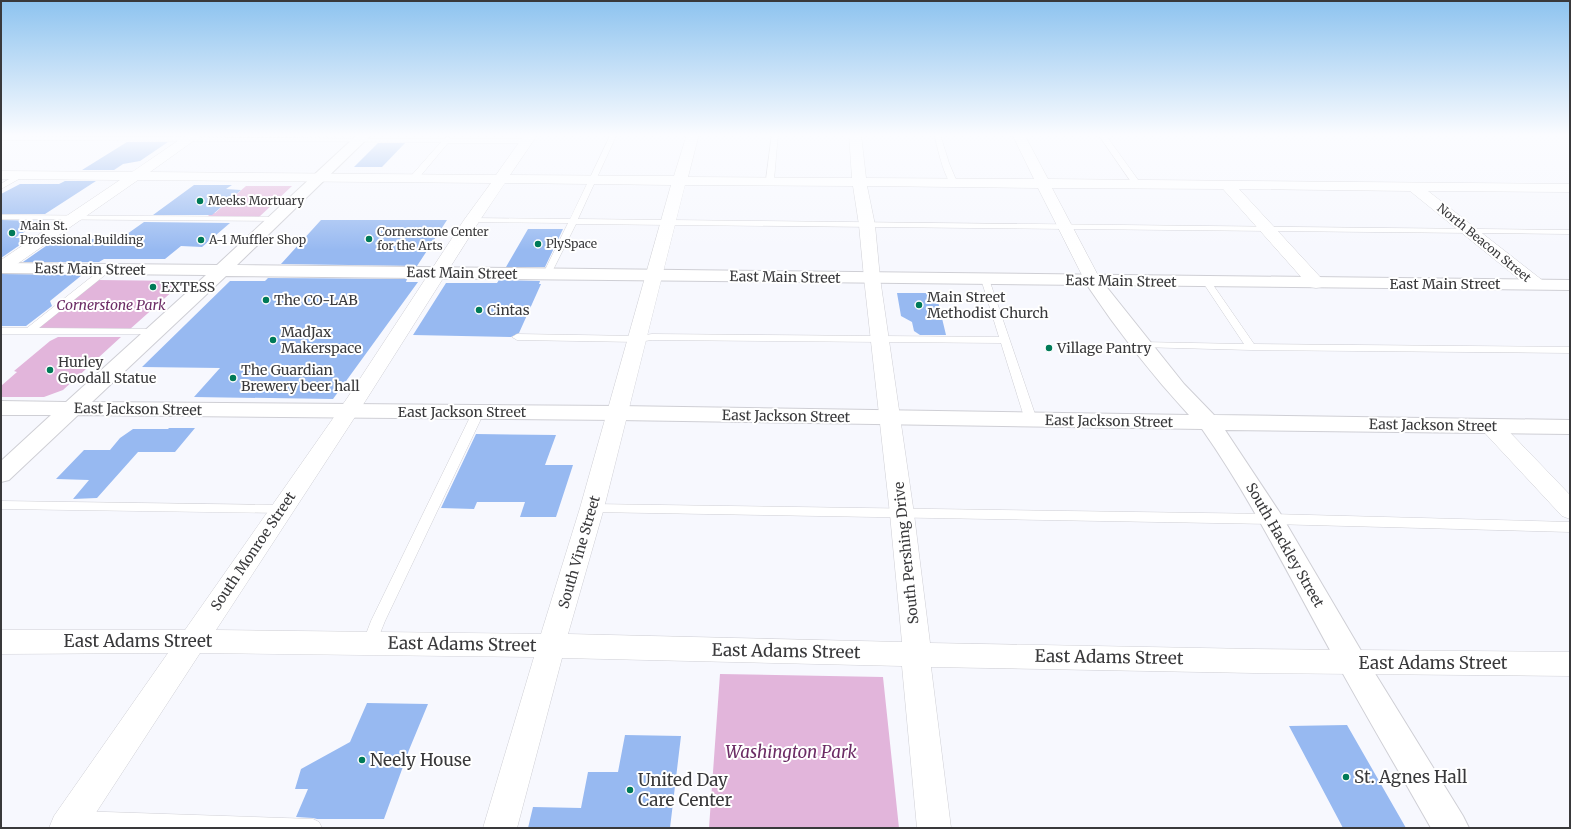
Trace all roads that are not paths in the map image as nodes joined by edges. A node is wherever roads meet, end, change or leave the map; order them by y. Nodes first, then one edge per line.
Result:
1 (142, 173) edge
2 (325, 173) edge
3 (418, 173) edge
4 (507, 173) edge
5 (597, 173) edge
6 (682, 173) edge
7 (771, 173) edge
8 (858, 173) edge
9 (949, 173) edge
10 (1037, 173) edge
11 (1129, 173) edge
12 (1, 175) edge
13 (22, 175) junction
14 (137, 176) junction
15 (320, 177) junction
16 (414, 178) junction
17 (503, 179) junction
18 (594, 179) junction
19 (680, 180) junction
20 (770, 180) junction
21 (859, 181) junction
22 (953, 182) junction
23 (1042, 183) junction
24 (1137, 184) junction
25 (1227, 185) junction
26 (1413, 186) junction
27 (1, 187) edge
28 (1570, 188) edge
29 (1, 217) edge
30 (75, 217) junction
31 (276, 219) junction
32 (472, 220) junction
33 (572, 222) junction
34 (668, 223) junction
35 (867, 225) junction
36 (1064, 226) junction
37 (1267, 229) junction
38 (1468, 230) junction
39 (1570, 232) edge
40 (1, 268) edge
41 (107, 269) junction
42 (222, 270) junction
43 (438, 273) junction
44 (546, 274) junction
45 (654, 276) junction
46 (872, 278) junction
47 (985, 279) junction
48 (1093, 281) junction
49 (1206, 281) junction
50 (1316, 282) junction
51 (1536, 284) junction
52 (1570, 285) edge
53 (1, 331) edge
54 (30, 331) junction
55 (155, 332) junction
56 (517, 337) dead end
57 (638, 339) junction
58 (881, 339) junction
59 (1006, 340) junction
60 (1141, 345) junction
61 (1251, 347) junction
62 (1570, 350) edge
63 (1, 408) edge
64 (73, 408) junction
65 (348, 411) junction
66 (477, 412) junction
67 (618, 413) junction
68 (890, 418) junction
69 (1031, 420) junction
70 (1208, 422) junction
71 (1491, 426) junction
72 (1570, 427) edge
73 (1, 474) edge
74 (1, 505) edge
75 (592, 508) junction
76 (282, 509) junction
77 (1570, 510) edge
78 (902, 514) junction
79 (1271, 519) junction
80 (1570, 527) edge
81 (192, 641) junction
82 (1, 642) edge
83 (370, 642) junction
84 (551, 646) junction
85 (915, 654) junction
86 (1352, 662) junction
87 (1570, 664) edge
88 (69, 824) edge
89 (313, 828) edge
90 (500, 828) edge
91 (934, 828) edge
92 (1451, 828) edge

1 - 14 street
2 - 15 main road
3 - 16 lane
4 - 17 street, South Monroe Street
5 - 18 lane
6 - 19 street, South Vine Street
7 - 20 lane
8 - 21 street, South Pershing Drive
9 - 22 lane
10 - 23 street
11 - 24 lane
12 - 13 street
13 - 14 street
13 - 27 lane
14 - 15 street
14 - 30 street
15 - 16 street
15 - 31 main road
16 - 17 street
17 - 18 street
17 - 32 street, South Monroe Street
18 - 19 street
18 - 33 lane
19 - 20 street
19 - 34 street, South Vine Street
20 - 21 street
21 - 22 street
21 - 35 street, South Pershing Drive
22 - 23 street
23 - 24 street
23 - 36 street
24 - 25 street
25 - 26 street
25 - 37 street
26 - 28 street
26 - 38 street, North Beacon Street
29 - 30 lane
30 - 31 lane
30 - 40 street
31 - 42 main road
32 - 33 lane
32 - 43 street, South Monroe Street
33 - 34 lane
33 - 44 lane
34 - 35 lane
34 - 45 street, South Vine Street
35 - 36 lane
35 - 46 street, South Pershing Drive
36 - 37 lane
36 - 48 street
37 - 38 lane
37 - 50 street
38 - 39 lane
38 - 51 street, North Beacon Street
40 - 41 main road, East Main Street
41 - 42 main road, East Main Street
41 - 54 lane
42 - 43 main road, East Main Street
42 - 55 main road
43 - 44 main road, East Main Street
43 - 65 street, South Monroe Street
44 - 45 main road, East Main Street
45 - 46 main road, East Main Street
45 - 57 street, South Vine Street
46 - 47 main road, East Main Street
46 - 58 street, South Pershing Drive
47 - 48 main road, East Main Street
47 - 59 lane
48 - 49 main road, East Main Street
48 - 60 main road, South Hackley Street
49 - 50 main road, East Main Street
49 - 61 lane
50 - 51 main road, East Main Street
51 - 52 main road, East Main Street
53 - 54 lane
54 - 55 lane
55 - 64 main road
56 - 57 lane
57 - 58 lane
57 - 67 street, South Vine Street
58 - 59 lane
58 - 68 street, South Pershing Drive
59 - 69 lane
60 - 61 lane
60 - 70 main road, South Hackley Street
61 - 62 lane
63 - 64 main road, East Jackson Street
64 - 65 main road, East Jackson Street
64 - 73 main road
65 - 66 main road, East Jackson Street
65 - 76 street, South Monroe Street
66 - 67 main road, East Jackson Street
66 - 83 lane
67 - 68 main road, East Jackson Street
67 - 75 street, South Vine Street
68 - 69 main road, East Jackson Street
68 - 78 street, South Pershing Drive
69 - 70 main road, East Jackson Street
70 - 71 main road, East Jackson Street
70 - 79 main road, South Hackley Street
71 - 72 main road, East Jackson Street
71 - 77 street
74 - 76 lane
75 - 78 lane
75 - 84 street, South Vine Street
76 - 81 street, South Monroe Street
78 - 79 lane
78 - 85 street, South Pershing Drive
79 - 80 lane
79 - 86 main road, South Hackley Street
81 - 82 street, East Adams Street
81 - 83 street, East Adams Street
81 - 88 street, South Monroe Street
83 - 84 street, East Adams Street
84 - 85 street, East Adams Street
84 - 90 street, South Vine Street
85 - 86 street, East Adams Street
85 - 91 street, South Pershing Drive
86 - 87 street, East Adams Street
86 - 92 main road, South Hackley Street
88 - 89 lane

